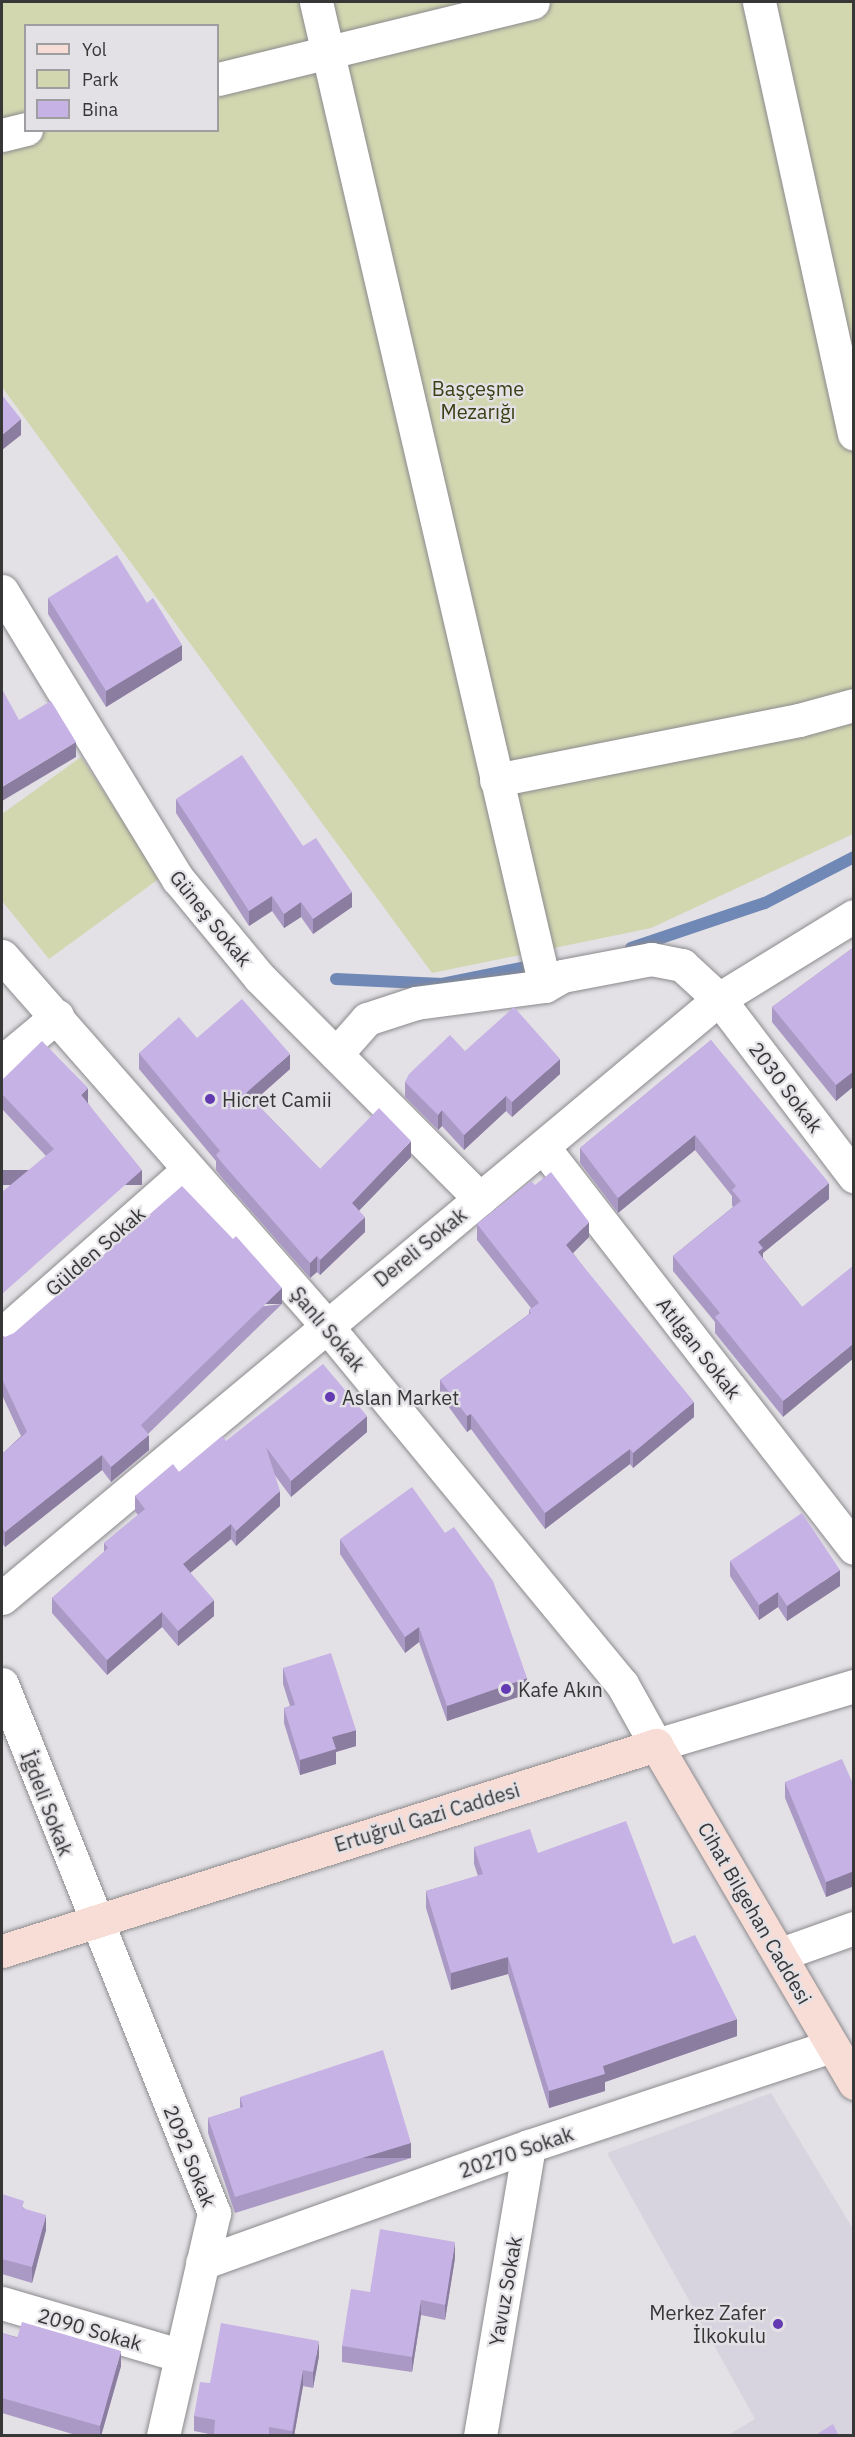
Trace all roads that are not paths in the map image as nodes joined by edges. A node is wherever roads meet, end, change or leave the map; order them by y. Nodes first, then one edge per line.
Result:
1 (316, 2) edge
2 (533, 2) edge
3 (759, 2) edge
4 (327, 50) junction
5 (219, 79) edge
6 (24, 130) edge
7 (2, 135) edge
8 (854, 434) edge
9 (2, 591) edge
10 (854, 705) edge
11 (496, 780) junction
12 (854, 916) edge
13 (2, 956) edge
14 (540, 971) junction
15 (719, 999) junction
16 (57, 1016) junction
17 (336, 1054) junction
18 (2, 1062) edge
19 (544, 1148) junction
20 (189, 1169) junction
21 (854, 1176) edge
22 (480, 1199) junction
23 (325, 1324) junction
24 (2, 1334) edge
25 (854, 1548) edge
26 (2, 1598) edge
27 (2, 1684) edge
28 (854, 1686) edge
29 (656, 1745) junction
30 (94, 1922) junction
31 (854, 1928) edge
32 (2, 1950) edge
33 (781, 1954) junction
34 (832, 2046) junction
35 (854, 2083) edge
36 (529, 2146) junction
37 (201, 2263) junction
38 (2, 2303) edge
39 (179, 2355) junction
40 (163, 2436) edge
41 (480, 2436) edge

1 - 4 street
2 - 4 street
3 - 8 street
4 - 5 street
4 - 11 street
6 - 7 street
9 - 17 street, Güneş Sokak
10 - 11 street
11 - 14 street
12 - 15 street, Dereli Sokak
13 - 16 street, Şanlı Sokak
14 - 15 street, 2030 Sokak
14 - 17 street, 2030 Sokak
15 - 19 street, Dereli Sokak
15 - 21 street, 2030 Sokak
16 - 18 street
16 - 20 street, Şanlı Sokak
17 - 22 street, Güneş Sokak
19 - 22 street, Dereli Sokak
19 - 25 street, Atılgan Sokak
20 - 23 street, Şanlı Sokak
20 - 24 street, Gülden Sokak
22 - 23 street, Dereli Sokak
23 - 26 street, Dereli Sokak
23 - 29 street, Şanlı Sokak
27 - 30 street, İğdeli Sokak
28 - 29 street, Ertuğrul Gazi Caddesi
29 - 30 main road, Ertuğrul Gazi Caddesi
29 - 33 main road, Cihat Bilgehan Caddesi
30 - 32 main road, Ertuğrul Gazi Caddesi
30 - 37 street, 2092 Sokak
31 - 33 street
33 - 34 main road, Cihat Bilgehan Caddesi
34 - 35 main road, Cihat Bilgehan Caddesi
34 - 36 street, 20270 Sokak
36 - 37 street, 20270 Sokak
36 - 41 street, Yavuz Sokak
37 - 39 street, 2092 Sokak
38 - 39 street, 2090 Sokak
39 - 40 street, 2092 Sokak

